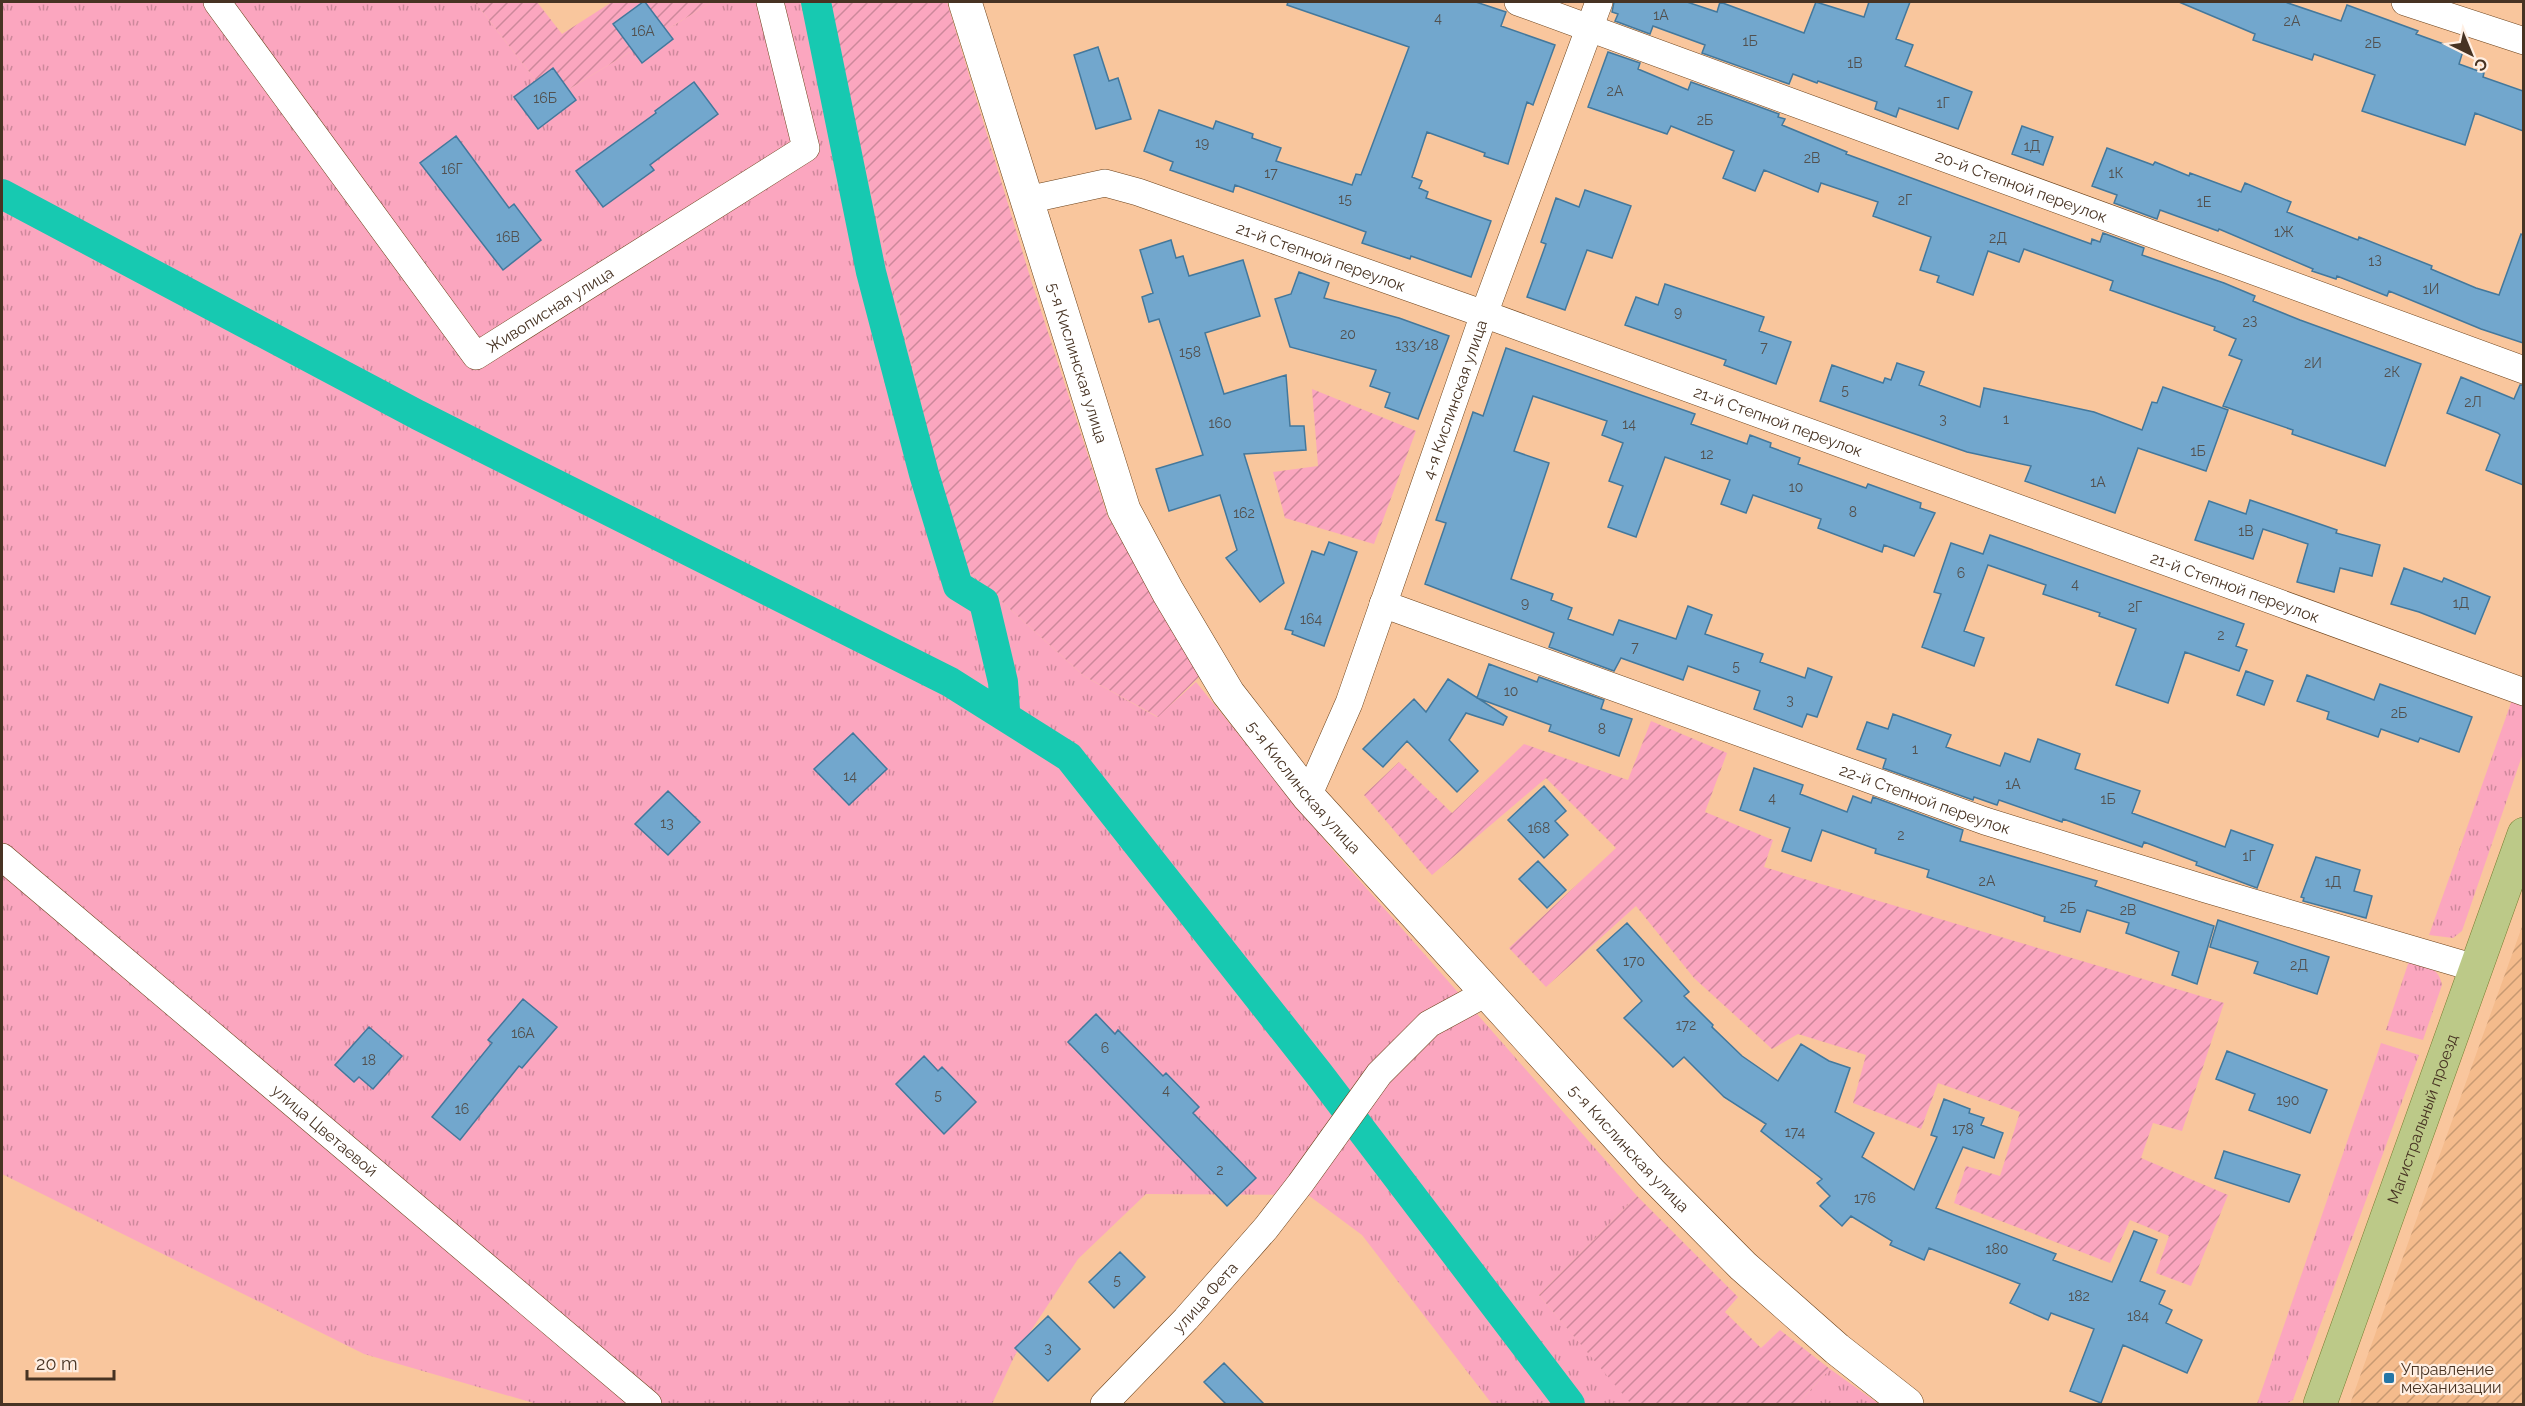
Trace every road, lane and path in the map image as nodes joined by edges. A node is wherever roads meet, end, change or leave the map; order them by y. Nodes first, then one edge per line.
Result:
1 (217, 2) edge
2 (770, 2) edge
3 (965, 2) edge
4 (1518, 2) edge
5 (1599, 2) edge
6 (2405, 2) edge
7 (1589, 27) junction
8 (2523, 41) edge
9 (1027, 200) junction
10 (1484, 314) junction
11 (2523, 370) edge
12 (1383, 604) junction
13 (2523, 692) edge
14 (1308, 796) junction
15 (2523, 834) edge
16 (2, 857) edge
17 (2475, 968) junction
18 (1486, 993) junction
19 (648, 1404) edge
20 (1104, 1404) edge
21 (1907, 1404) edge
22 (2320, 1404) edge

1 - 2 street, Живописная улица
3 - 9 street, 5-я Кислинская улица
4 - 7 street, 20-й Степной переулок
5 - 7 street, 4-я Кислинская улица
6 - 8 street
7 - 10 street, 4-я Кислинская улица
7 - 11 street, 20-й Степной переулок
9 - 10 street, 21-й Степной переулок
9 - 14 street, 5-я Кислинская улица
10 - 12 street, 4-я Кислинская улица
10 - 13 street, 21-й Степной переулок
12 - 14 street, 4-я Кислинская улица
12 - 17 street, 22-й Степной переулок
14 - 18 street, 5-я Кислинская улица
15 - 17 main road, Магистральный проезд
16 - 19 street, улица Цветаевой
17 - 22 main road, Магистральный проезд
18 - 20 street, улица Фета
18 - 21 street, 5-я Кислинская улица

